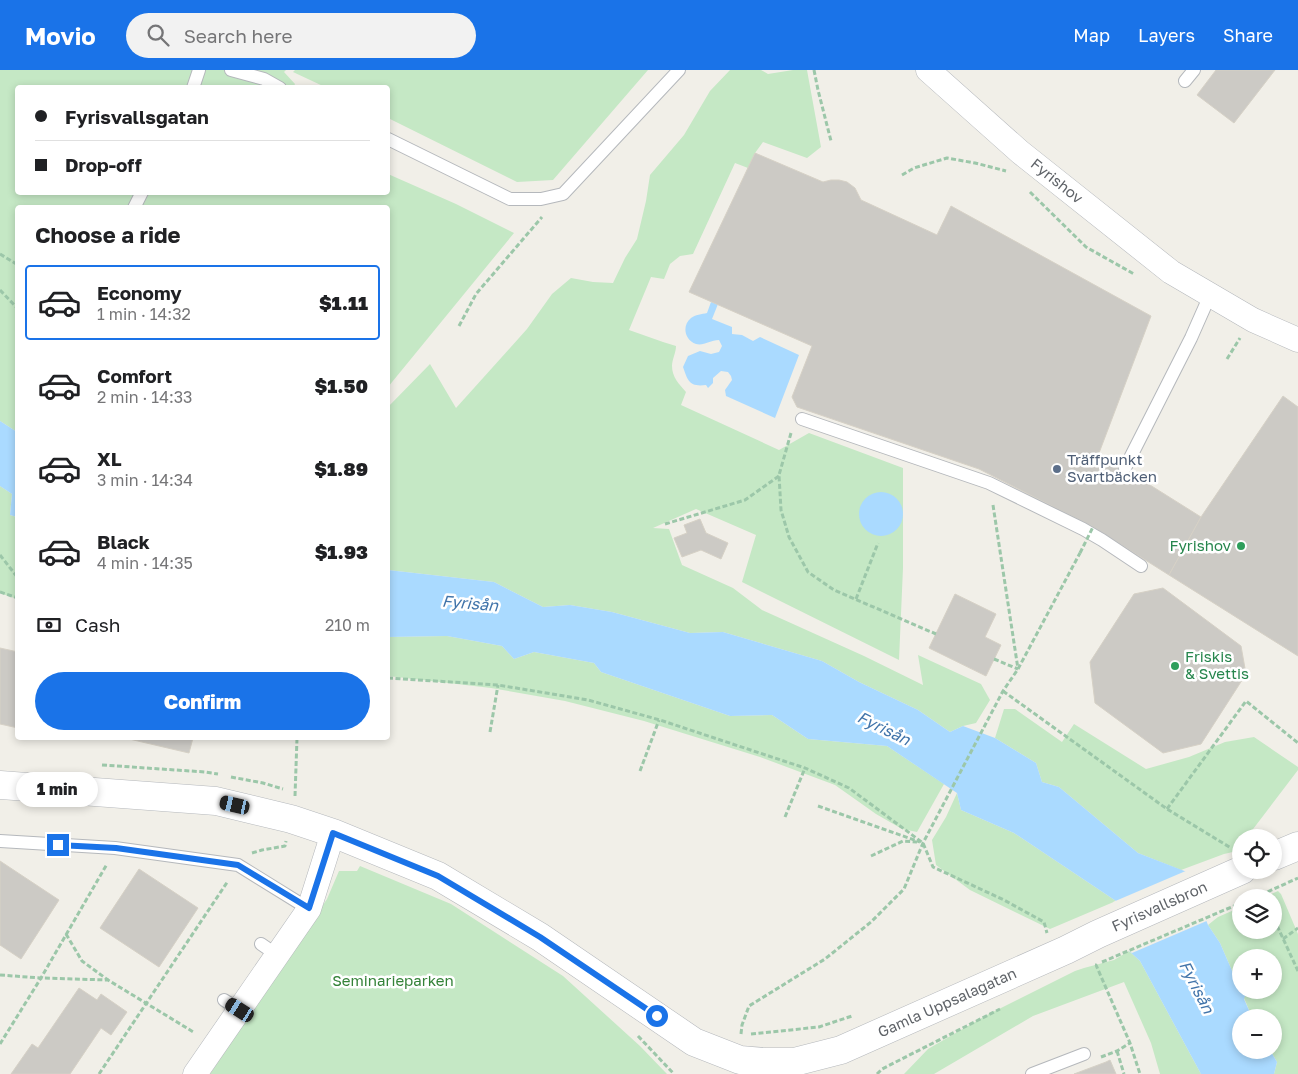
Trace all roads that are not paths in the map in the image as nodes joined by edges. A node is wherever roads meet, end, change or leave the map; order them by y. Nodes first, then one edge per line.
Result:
1 (199, 70) edge
2 (231, 70) edge
3 (679, 70) edge
4 (928, 70) edge
5 (1194, 70) edge
6 (1185, 81) dead end
7 (194, 85) edge
8 (275, 85) edge
9 (390, 140) edge
10 (1210, 295) junction
11 (1298, 340) edge
12 (802, 419) road end
13 (1125, 468) dead end
14 (1140, 566) dead end
15 (0, 785) edge
16 (333, 833) junction
17 (0, 841) edge
18 (1298, 846) edge
19 (1282, 853) edge
20 (1232, 867) edge
21 (309, 908) junction
22 (1098, 934) joint
23 (1084, 1054) road end
24 (796, 1068) edge
25 (195, 1074) edge
26 (1032, 1074) edge

1 - 7 lane
2 - 8 lane
3 - 9 lane
4 - 10 street, Fyrishov
5 - 6 lane
10 - 11 street, Fyrishov
10 - 13 lane
12 - 14 lane
15 - 16 street, Gamla Uppsalagatan
16 - 21 street
16 - 24 street, Gamla Uppsalagatan
17 - 21 lane
18 - 19 street
20 - 22 street, Fyrisvallsbron
21 - 25 street
22 - 24 street, Gamla Uppsalagatan
23 - 26 lane

